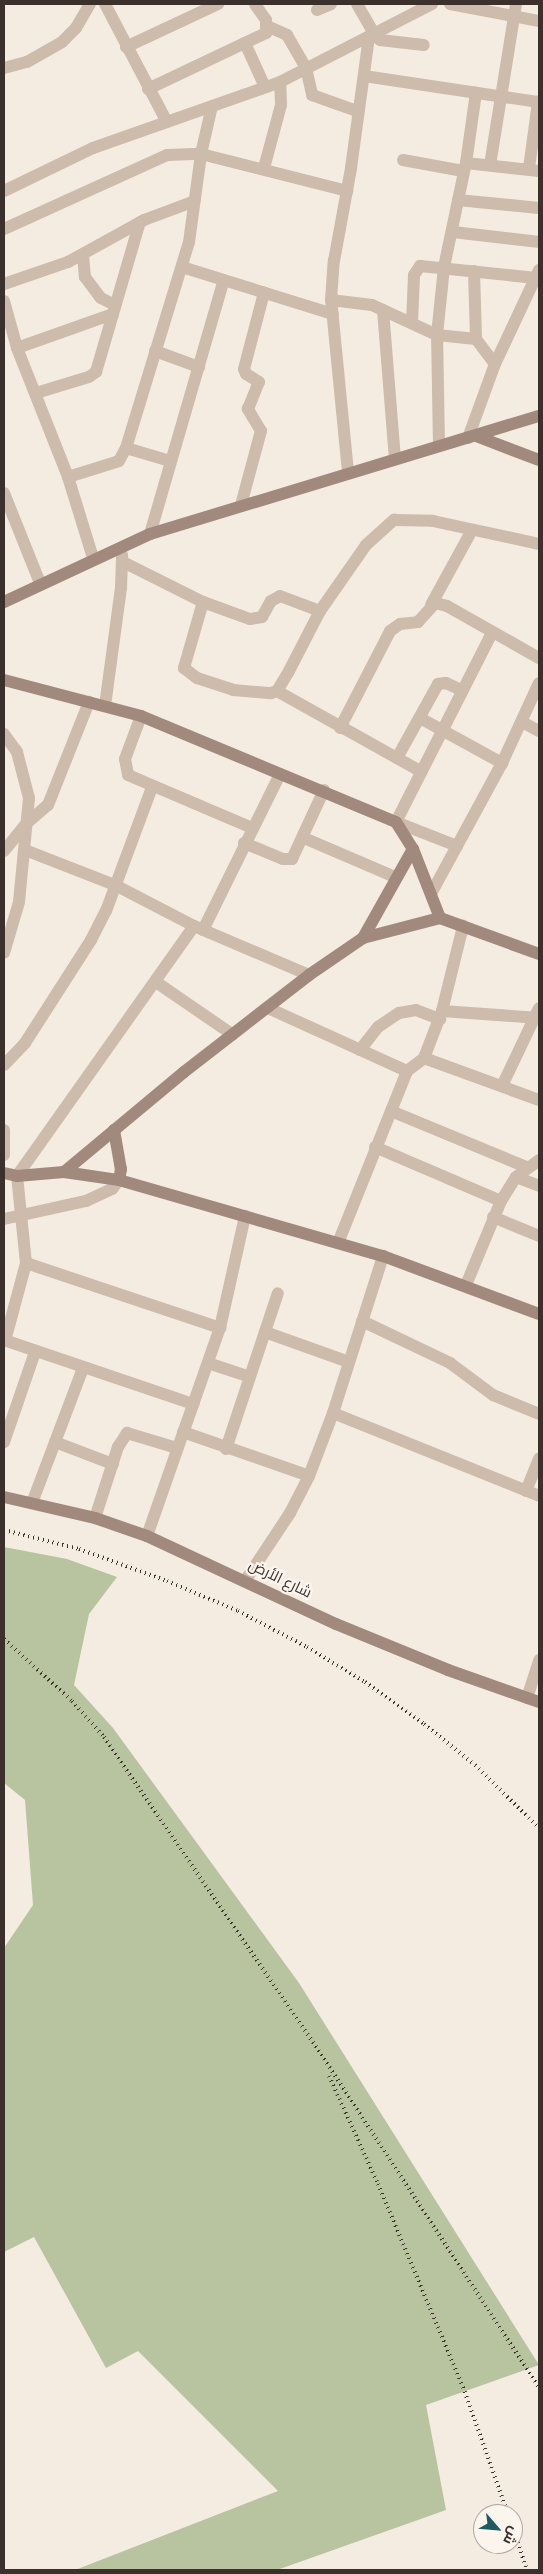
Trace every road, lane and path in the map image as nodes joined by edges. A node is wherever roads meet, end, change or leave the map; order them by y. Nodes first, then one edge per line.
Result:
1 (90, 4) edge
2 (105, 4) edge
3 (218, 4) edge
4 (255, 4) edge
5 (331, 4) edge
6 (357, 4) edge
7 (432, 4) edge
8 (450, 4) edge
9 (408, 8) edge
10 (515, 9) edge
11 (317, 10) dead end
12 (539, 21) edge
13 (267, 26) junction
14 (371, 36) junction
15 (245, 43) junction
16 (424, 45) dead end
17 (126, 47) junction
18 (4, 68) edge
19 (306, 68) junction
20 (364, 76) junction
21 (280, 82) junction
22 (265, 87) junction
23 (148, 89) junction
24 (476, 93) junction
25 (502, 96) junction
26 (538, 102) edge
27 (212, 106) junction
28 (357, 111) junction
29 (167, 122) junction
30 (201, 154) junction
31 (403, 160) dead end
32 (490, 165) junction
33 (465, 167) junction
34 (264, 168) junction
35 (534, 170) edge
36 (4, 191) edge
37 (347, 192) junction
38 (195, 200) junction
39 (458, 200) junction
40 (539, 208) edge
41 (140, 222) junction
42 (4, 229) edge
43 (453, 232) junction
44 (539, 242) edge
45 (83, 255) junction
46 (182, 267) junction
47 (444, 267) junction
48 (474, 271) junction
49 (538, 274) edge
50 (223, 282) junction
51 (4, 284) edge
52 (264, 292) junction
53 (4, 300) edge
54 (331, 300) junction
55 (114, 310) junction
56 (383, 310) junction
57 (333, 314) junction
58 (412, 323) junction
59 (437, 335) junction
60 (476, 339) junction
61 (17, 348) junction
62 (155, 352) junction
63 (495, 364) junction
64 (199, 367) junction
65 (36, 393) junction
66 (539, 416) edge
67 (472, 437) junction
68 (439, 446) junction
69 (126, 448) junction
70 (395, 458) junction
71 (539, 460) edge
72 (170, 461) junction
73 (348, 472) junction
74 (68, 477) junction
75 (4, 493) edge
76 (241, 505) junction
77 (472, 530) junction
78 (150, 534) junction
79 (539, 544) edge
80 (121, 545) junction
81 (93, 558) junction
82 (123, 562) junction
83 (40, 583) junction
84 (4, 602) edge
85 (203, 602) junction
86 (431, 605) junction
87 (320, 611) junction
88 (492, 633) junction
89 (539, 658) edge
90 (4, 680) edge
91 (539, 683) edge
92 (461, 690) junction
93 (276, 691) junction
94 (88, 702) junction
95 (105, 706) junction
96 (141, 716) junction
97 (420, 718) junction
98 (522, 722) junction
99 (340, 728) junction
100 (442, 729) junction
101 (539, 731) edge
102 (5, 739) edge
103 (398, 758) junction
104 (502, 763) junction
105 (420, 771) junction
106 (280, 774) junction
107 (152, 787) junction
108 (324, 790) junction
109 (396, 822) junction
110 (26, 823) junction
111 (252, 828) junction
112 (304, 838) junction
113 (244, 843) junction
114 (456, 846) junction
115 (413, 849) junction
116 (4, 850) edge
117 (25, 850) junction
118 (395, 877) junction
119 (115, 884) junction
120 (432, 892) junction
121 (440, 918) junction
122 (463, 926) junction
123 (198, 928) junction
124 (363, 938) junction
125 (4, 953) edge
126 (539, 954) edge
127 (309, 975) junction
128 (156, 982) junction
129 (268, 1008) junction
130 (538, 1014) edge
131 (441, 1015) junction
132 (233, 1035) junction
133 (360, 1050) junction
134 (424, 1058) junction
135 (4, 1065) edge
136 (407, 1071) junction
137 (502, 1086) junction
138 (539, 1100) edge
139 (391, 1112) junction
140 (4, 1130) edge
141 (114, 1130) junction
142 (375, 1147) junction
143 (4, 1155) edge
144 (539, 1160) edge
145 (526, 1167) junction
146 (64, 1172) junction
147 (4, 1173) edge
148 (17, 1176) junction
149 (516, 1177) junction
150 (119, 1180) junction
151 (539, 1186) edge
152 (501, 1201) junction
153 (19, 1216) junction
154 (245, 1216) junction
155 (493, 1217) junction
156 (4, 1219) edge
157 (539, 1236) edge
158 (338, 1243) junction
159 (383, 1256) junction
160 (26, 1264) junction
161 (466, 1286) junction
162 (278, 1294) dead end
163 (539, 1314) edge
164 (362, 1321) junction
165 (220, 1328) junction
166 (265, 1332) junction
167 (4, 1341) edge
168 (36, 1352) junction
169 (349, 1362) junction
170 (208, 1363) junction
171 (82, 1368) junction
172 (250, 1377) junction
173 (193, 1404) junction
174 (333, 1413) junction
175 (539, 1414) edge
176 (182, 1432) junction
177 (4, 1442) edge
178 (55, 1442) junction
179 (177, 1448) junction
180 (226, 1449) junction
181 (539, 1458) edge
182 (113, 1464) junction
183 (309, 1476) junction
184 (526, 1491) junction
185 (539, 1496) edge
186 (4, 1498) edge
187 (32, 1503) junction
188 (95, 1518) junction
189 (147, 1536) junction
190 (245, 1580) junction
191 (539, 1660) edge
192 (533, 1700) edge

1 - 18 street
2 - 17 street
3 - 17 street
4 - 13 street
5 - 11 street
6 - 14 street
7 - 9 street
8 - 10 street
9 - 14 street
10 - 12 street
10 - 25 street
13 - 15 street
13 - 19 street
14 - 16 street
14 - 19 street
14 - 20 street
15 - 22 street
15 - 23 street
17 - 23 street
19 - 21 street
19 - 28 street
20 - 24 street
20 - 28 street
21 - 22 street
21 - 34 street
22 - 27 street
23 - 29 street
24 - 25 street
24 - 33 street
25 - 26 street
25 - 32 street
26 - 35 street
27 - 29 street
27 - 30 street
28 - 37 street
29 - 36 street
30 - 34 street
30 - 38 street
30 - 42 street
31 - 33 street
32 - 33 street
32 - 35 street
33 - 39 street
34 - 37 street
37 - 54 street
38 - 41 street
38 - 46 street
39 - 40 street
39 - 43 street
41 - 45 street
41 - 55 street
43 - 44 street
43 - 47 street
45 - 51 street
45 - 55 street
46 - 50 street
46 - 62 street
47 - 48 street
47 - 58 street
47 - 59 street
48 - 49 street
48 - 60 street
49 - 63 street
50 - 52 street
50 - 64 street
52 - 57 street
52 - 76 street
53 - 61 street
54 - 56 street
54 - 57 street
55 - 61 street
55 - 65 street
56 - 58 street
56 - 70 street
57 - 73 street
58 - 59 street
59 - 60 street
59 - 68 street
60 - 63 street
61 - 65 street
62 - 64 street
62 - 69 street
63 - 67 street
64 - 72 street
65 - 74 street
66 - 67 street
67 - 68 street
67 - 71 street
68 - 70 street
69 - 72 street
69 - 74 street
70 - 73 street
72 - 78 street
73 - 76 street
74 - 81 street
75 - 83 street
76 - 78 street
77 - 79 street
77 - 86 street
77 - 87 street
78 - 80 street
80 - 81 street
80 - 82 street
81 - 83 street
82 - 85 street
82 - 95 street
83 - 84 street
85 - 87 street
85 - 93 street
86 - 88 street
86 - 99 street
87 - 93 street
88 - 89 street
88 - 92 street
90 - 94 street
91 - 98 street
92 - 97 street
92 - 100 street
93 - 99 street
94 - 95 street
94 - 110 street
95 - 96 street
96 - 106 street
96 - 107 street
97 - 100 street
97 - 103 street
98 - 101 street
98 - 104 street
99 - 103 street
100 - 104 street
100 - 105 street
102 - 110 street
103 - 105 street
104 - 114 street
105 - 109 street
106 - 108 street
106 - 111 street
107 - 111 street
107 - 119 street
108 - 109 street
108 - 112 street
109 - 114 street
109 - 115 street
110 - 116 street
110 - 117 street
111 - 113 street
112 - 113 street
112 - 118 street
113 - 123 street
114 - 120 street
115 - 118 street
115 - 120 street
117 - 119 street
117 - 125 street
118 - 124 street
119 - 123 street
119 - 135 street
120 - 121 street
121 - 122 street
121 - 124 street
122 - 126 street
122 - 131 street
123 - 127 street
123 - 128 street
124 - 127 street
127 - 129 street
128 - 132 street
128 - 148 street
129 - 132 street
129 - 133 street
130 - 131 street
130 - 137 street
131 - 133 street
131 - 134 street
132 - 141 street
133 - 136 street
134 - 136 street
134 - 137 street
136 - 139 street
137 - 138 street
139 - 142 street
139 - 145 street
140 - 143 street
141 - 146 street
141 - 150 street
142 - 152 street
142 - 158 street
144 - 145 street
145 - 149 street
146 - 148 street
146 - 150 street
147 - 148 street
148 - 153 street
149 - 151 street
149 - 152 street
150 - 153 street
150 - 154 street
152 - 155 street
153 - 156 street
153 - 160 street
154 - 158 street
154 - 165 street
155 - 157 street
155 - 161 street
158 - 159 street
159 - 161 street
159 - 164 street
160 - 165 street
160 - 167 street
161 - 163 street
162 - 166 street
164 - 169 street
164 - 175 street
165 - 170 street
166 - 169 street
166 - 172 street
167 - 168 street
168 - 171 street
168 - 177 street
169 - 174 street
170 - 172 street
170 - 173 street
171 - 173 street
171 - 178 street
172 - 180 street
173 - 176 street
174 - 183 street
174 - 184 street
176 - 179 street
176 - 180 street
178 - 182 street
178 - 187 street
179 - 182 street
179 - 189 street
180 - 183 street
181 - 184 street
182 - 188 street
183 - 190 street
184 - 185 street
186 - 187 street, شارع الأرض
187 - 188 street, شارع الأرض
188 - 189 street, شارع الأرض
189 - 190 street, شارع الأرض
190 - 192 street, شارع الأرض
191 - 192 street

